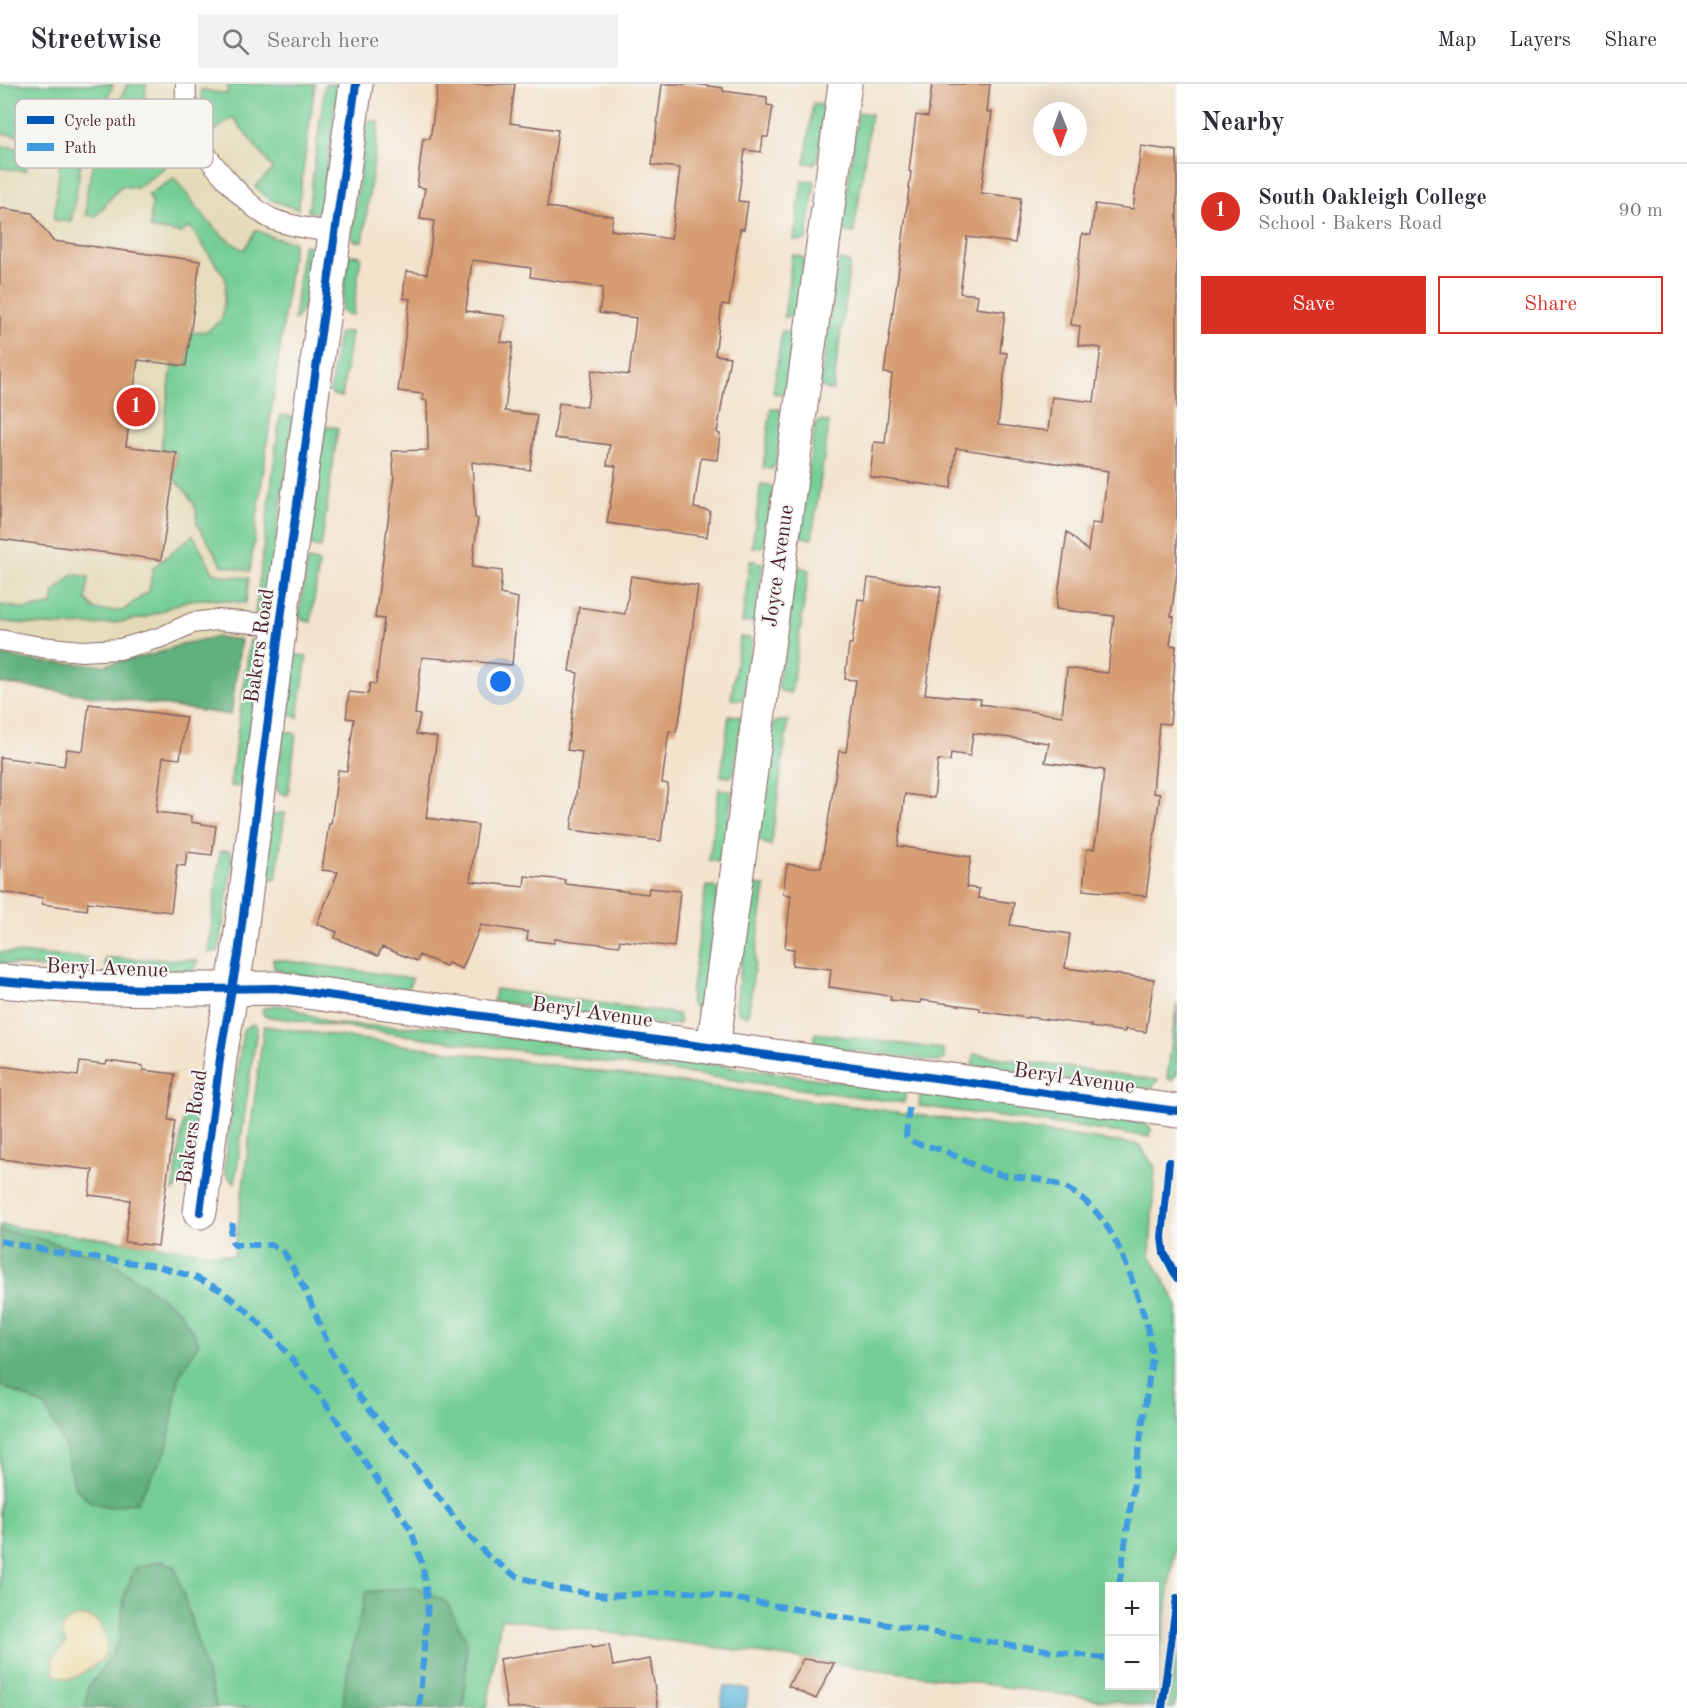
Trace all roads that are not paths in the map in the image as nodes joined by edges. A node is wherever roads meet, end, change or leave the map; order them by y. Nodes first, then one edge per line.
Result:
1 (356, 84) edge
2 (845, 84) edge
3 (213, 162) edge
4 (335, 233) junction
5 (280, 625) junction
6 (0, 640) edge
7 (0, 981) edge
8 (232, 989) junction
9 (713, 1048) junction
10 (1177, 1111) edge
11 (200, 1212) dead end

1 - 4 street, Bakers Road
2 - 9 street, Joyce Avenue
3 - 4 lane
4 - 5 street, Bakers Road
5 - 6 lane
5 - 8 street, Bakers Road
7 - 8 street, Beryl Avenue
8 - 9 street, Beryl Avenue
8 - 11 street, Bakers Road
9 - 10 street, Beryl Avenue

